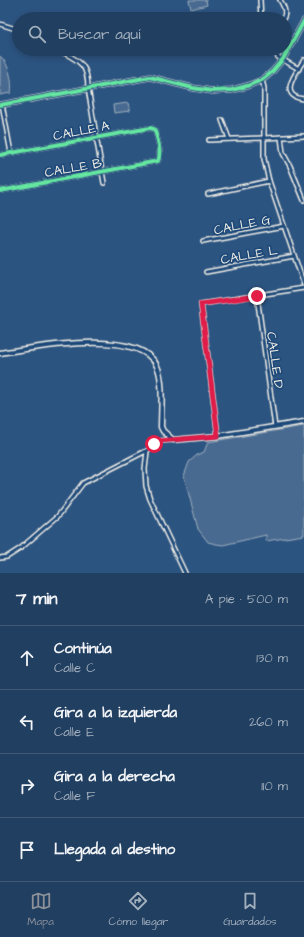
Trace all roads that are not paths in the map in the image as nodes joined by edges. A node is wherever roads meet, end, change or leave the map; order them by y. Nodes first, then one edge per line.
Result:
1 (260, 0) edge
2 (280, 0) edge
3 (261, 12) edge
4 (285, 12) edge
5 (304, 21) edge
6 (0, 24) edge
7 (12, 28) edge
8 (292, 43) edge
9 (70, 56) edge
10 (278, 56) edge
11 (285, 56) edge
12 (283, 59) junction
13 (304, 61) edge
14 (299, 69) junction
15 (262, 80) junction
16 (88, 88) junction
17 (304, 99) edge
18 (1, 104) edge
19 (222, 120) dead end
20 (304, 136) edge
21 (96, 137) junction
22 (281, 137) junction
23 (264, 138) junction
24 (229, 139) junction
25 (209, 140) dead end
26 (11, 153) junction
27 (0, 155) edge
28 (150, 163) joint
29 (102, 172) junction
30 (269, 182) junction
31 (104, 183) dead end
32 (0, 190) edge
33 (208, 194) dead end
34 (304, 200) edge
35 (284, 226) junction
36 (203, 241) dead end
37 (294, 256) junction
38 (206, 272) dead end
39 (304, 285) edge
40 (304, 288) edge
41 (257, 296) junction
42 (0, 353) edge
43 (304, 422) edge
44 (275, 427) junction
45 (218, 436) junction
46 (173, 440) junction
47 (147, 451) junction
48 (0, 558) edge
49 (185, 573) edge

1 - 3 street
2 - 4 street
5 - 8 street
6 - 7 street
9 - 16 street
10 - 12 street
11 - 12 street
12 - 14 street
12 - 15 street
13 - 14 street
14 - 17 street
15 - 16 street
15 - 23 street
16 - 18 street
16 - 21 street
18 - 26 street
19 - 24 street
20 - 22 street
21 - 26 street, CALLE A
21 - 28 street, CALLE A
21 - 29 street
22 - 23 street
22 - 34 street
23 - 24 street
23 - 30 street
24 - 25 street
26 - 27 street, CALLE A
28 - 29 street, CALLE B
29 - 31 street
29 - 32 street, CALLE B
30 - 33 street
30 - 35 street
35 - 36 street, CALLE G
35 - 37 street
37 - 38 street, CALLE L
37 - 39 street
40 - 41 street
41 - 44 street, CALLE D
41 - 45 street
42 - 46 street
43 - 44 street
44 - 45 street
45 - 46 street
46 - 47 street
47 - 48 street
47 - 49 street

